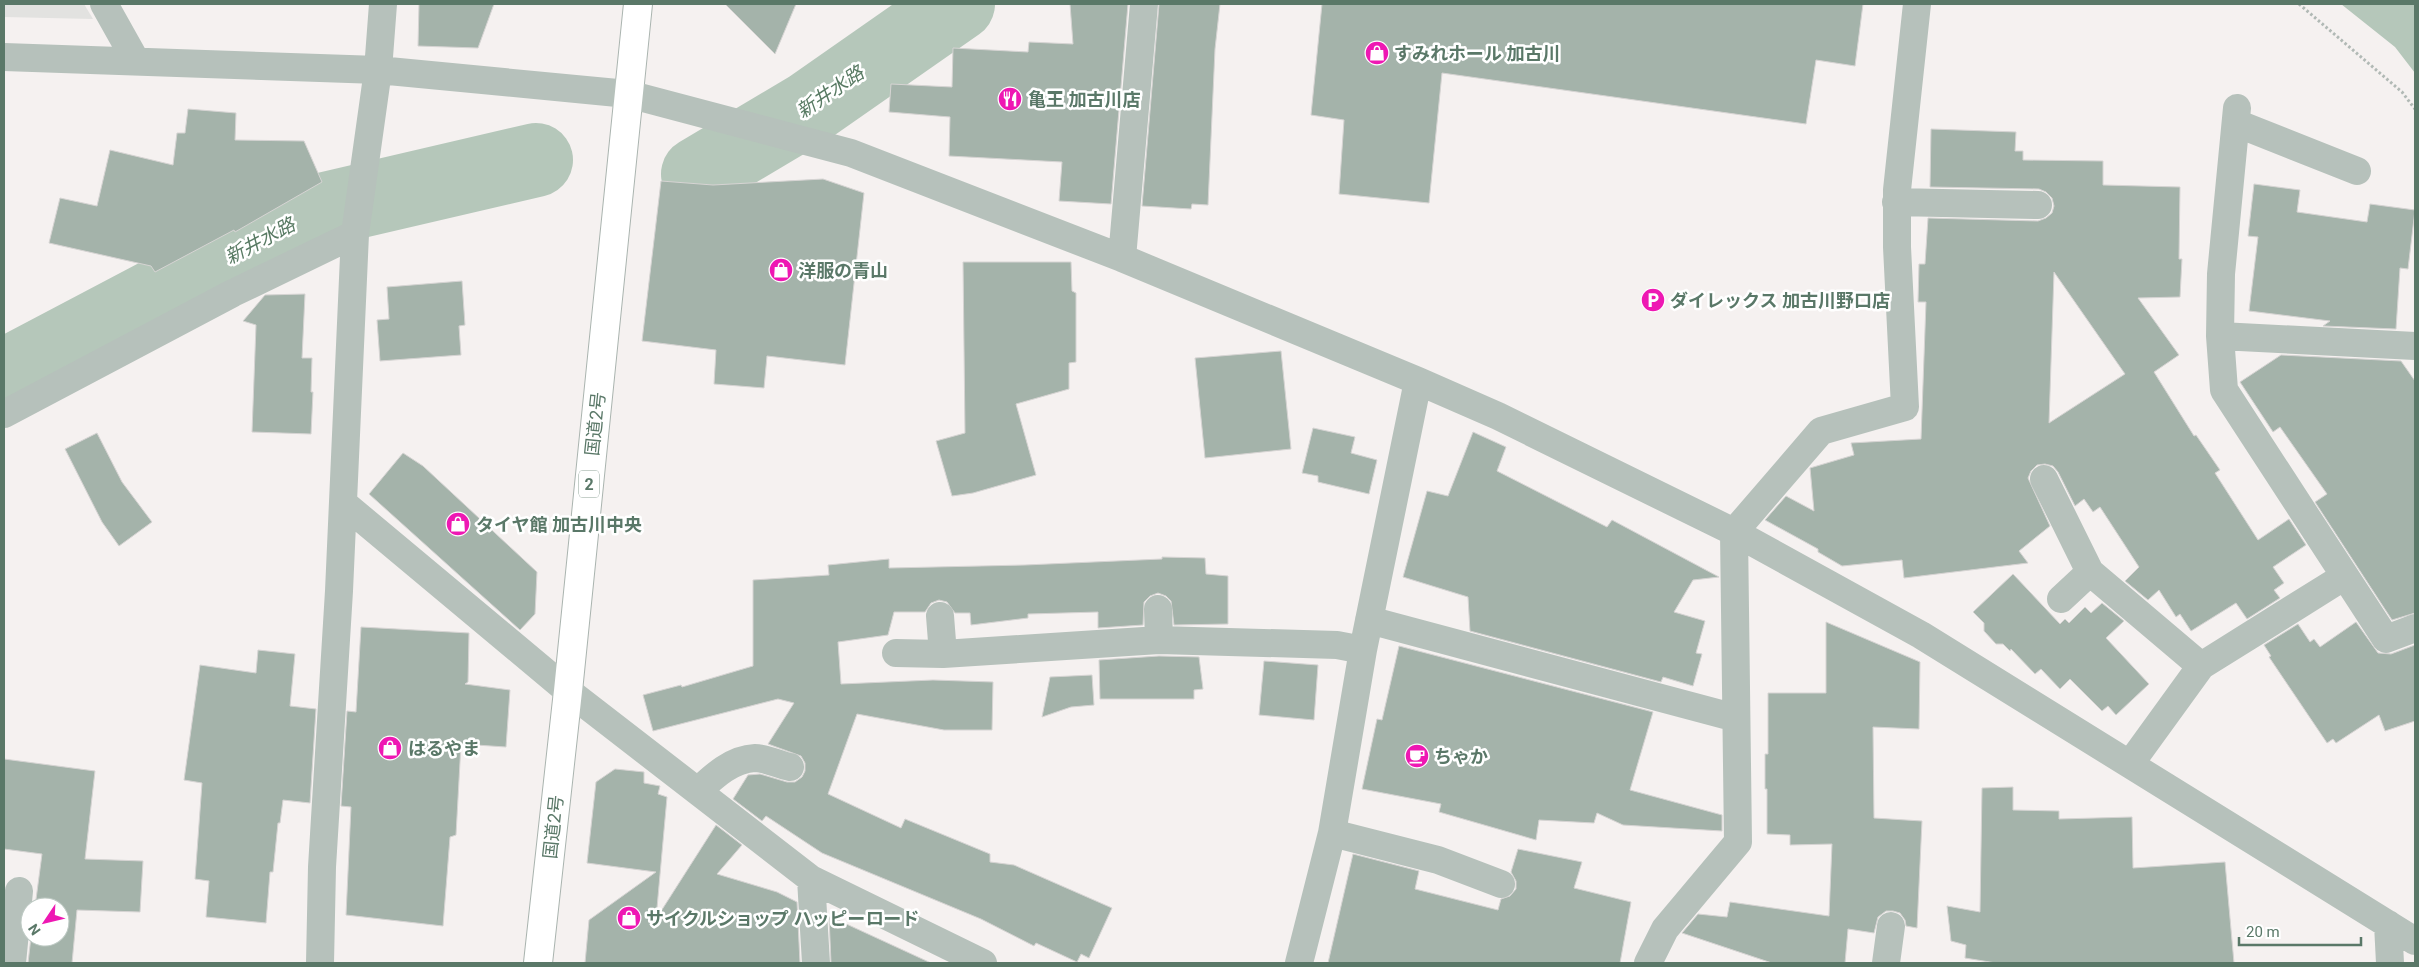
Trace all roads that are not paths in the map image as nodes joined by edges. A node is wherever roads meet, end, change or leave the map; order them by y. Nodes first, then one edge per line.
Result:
1 (104, 4) edge
2 (382, 4) edge
3 (638, 4) edge
4 (1144, 4) edge
5 (1918, 4) edge
6 (4, 57) edge
7 (136, 61) junction
8 (378, 70) junction
9 (628, 94) junction
10 (2357, 171) dead end
11 (1896, 202) junction
12 (2038, 205) dead end
13 (355, 234) junction
14 (1122, 258) junction
15 (2220, 336) junction
16 (2415, 346) edge
17 (1418, 381) junction
18 (4, 414) edge
19 (2044, 479) dead end
20 (343, 503) junction
21 (1734, 532) junction
22 (2090, 572) junction
23 (2345, 576) junction
24 (2061, 599) dead end
25 (1158, 609) dead end
26 (940, 616) dead end
27 (1370, 620) junction
28 (2415, 628) edge
29 (1159, 640) junction
30 (1363, 650) junction
31 (896, 653) dead end
32 (943, 654) junction
33 (2201, 666) junction
34 (568, 691) junction
35 (1736, 718) junction
36 (2130, 764) junction
37 (790, 768) dead end
38 (698, 791) junction
39 (1332, 832) junction
40 (811, 879) junction
41 (1501, 884) dead end
42 (19, 892) dead end
43 (2388, 924) junction
44 (1890, 926) dead end
45 (2415, 942) edge
46 (1892, 962) edge
47 (12, 963) edge
48 (320, 963) edge
49 (538, 963) edge
50 (816, 963) edge
51 (983, 963) edge
52 (1299, 963) edge
53 (1648, 963) edge
54 (2390, 963) edge

1 - 7 street
2 - 8 street
3 - 9 highway, 国道2号 / 2
4 - 14 street
5 - 11 street
6 - 7 street
7 - 8 street
8 - 9 street
8 - 13 street
9 - 14 street
9 - 34 highway, 国道2号 / 2
10 - 15 street
11 - 12 street
11 - 21 street
13 - 18 street
13 - 20 street
14 - 17 street
15 - 16 street
15 - 23 street
17 - 21 street
17 - 27 street
19 - 22 street
20 - 34 street
20 - 48 street
21 - 35 street
21 - 36 street
22 - 24 street
22 - 33 street
23 - 28 street
23 - 33 street
25 - 29 street
26 - 32 street
27 - 30 street
27 - 35 street
29 - 30 street
29 - 32 street
30 - 39 street
31 - 32 street
33 - 36 street
34 - 38 street
34 - 49 highway, 国道2号 / 2
35 - 53 street
36 - 43 street
37 - 38 street
38 - 40 street
39 - 41 street
39 - 52 street
40 - 50 street
40 - 51 street
42 - 47 street
43 - 45 street
43 - 54 street
44 - 46 street

